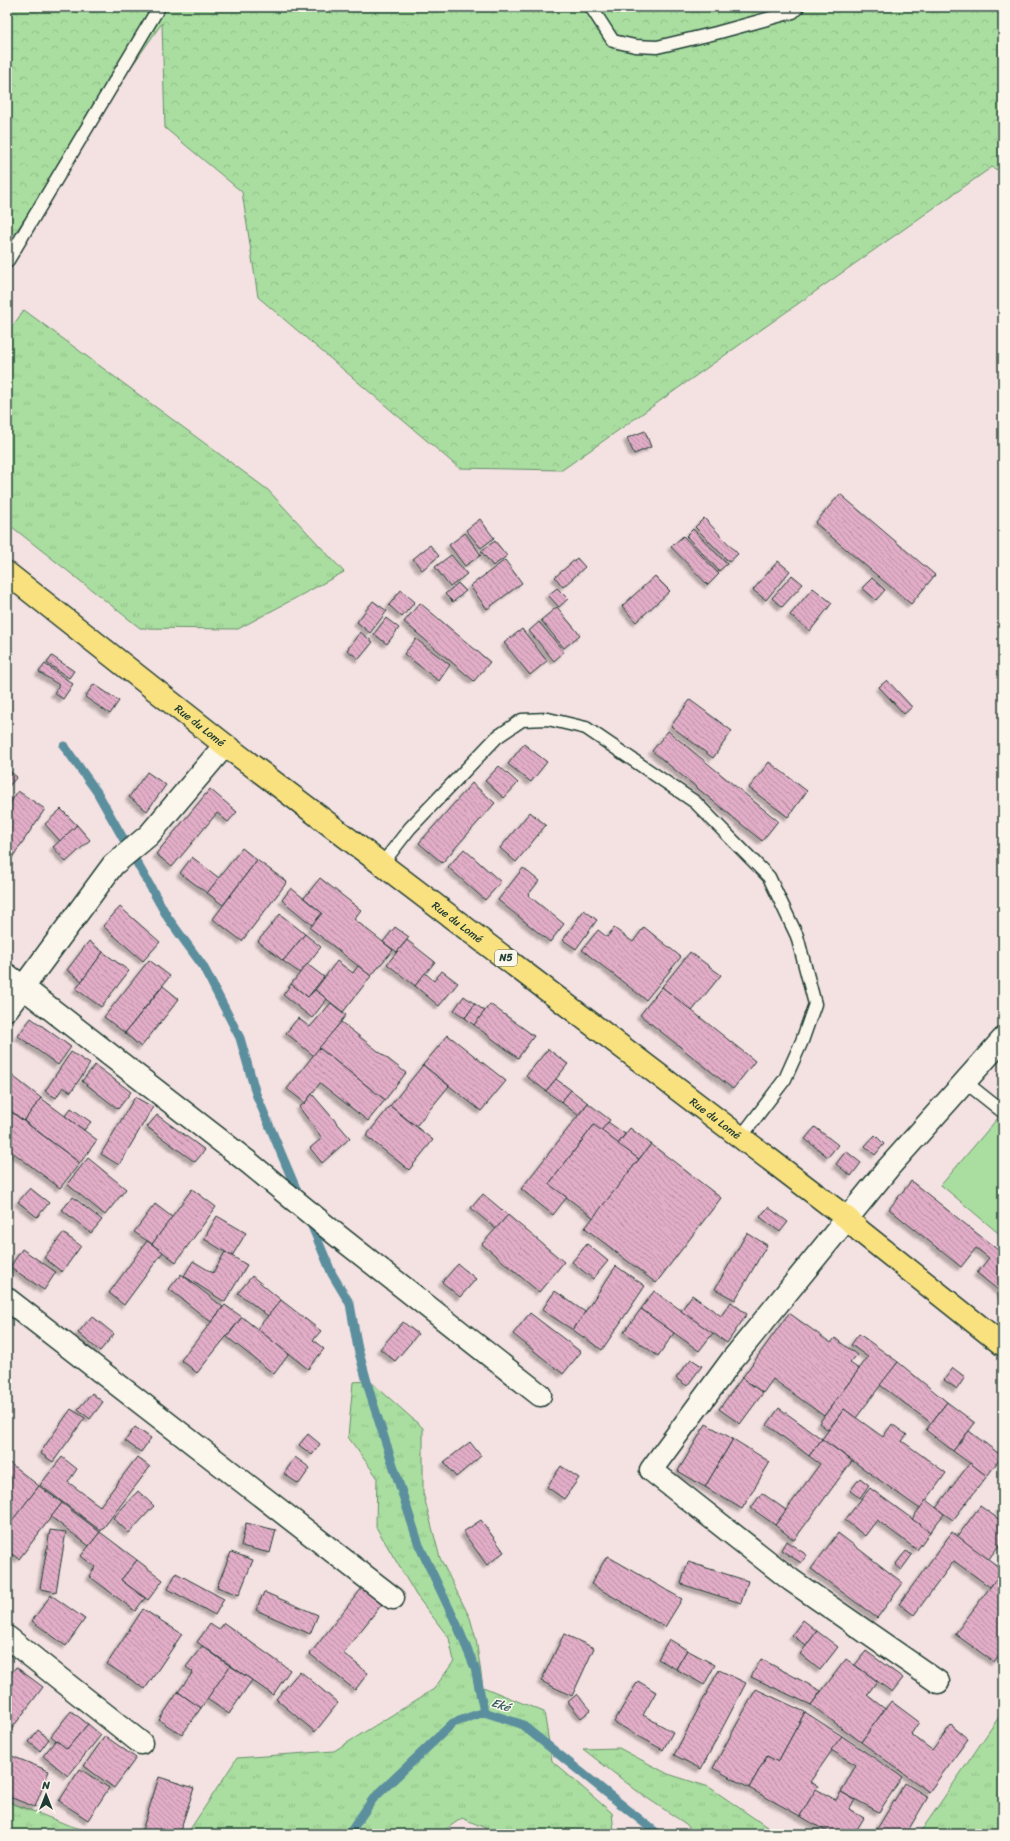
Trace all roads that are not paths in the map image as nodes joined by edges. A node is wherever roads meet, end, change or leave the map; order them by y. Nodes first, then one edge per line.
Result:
1 (160, 7) edge
2 (591, 7) edge
3 (798, 7) edge
4 (7, 262) edge
5 (7, 573) edge
6 (224, 745) junction
7 (382, 864) junction
8 (15, 981) edge
9 (7, 1009) edge
10 (1003, 1039) edge
11 (964, 1082) junction
12 (1003, 1112) edge
13 (741, 1137) junction
14 (848, 1219) junction
15 (7, 1300) edge
16 (1003, 1345) edge
17 (540, 1395) dead end
18 (393, 1598) dead end
19 (7, 1637) edge
20 (938, 1682) dead end
21 (141, 1743) dead end

1 - 4 lane
2 - 3 lane
5 - 6 main road, Rue du Lomé / N5
6 - 7 main road, Rue du Lomé / N5
6 - 8 street
7 - 13 main road, Rue du Lomé / N5
7 - 13 lane
8 - 9 street
8 - 17 street
10 - 11 street
11 - 12 lane
11 - 14 street
13 - 14 main road, Rue du Lomé / N5
14 - 16 main road, Rue du Lomé / N5
14 - 20 street
15 - 18 street
19 - 21 street

